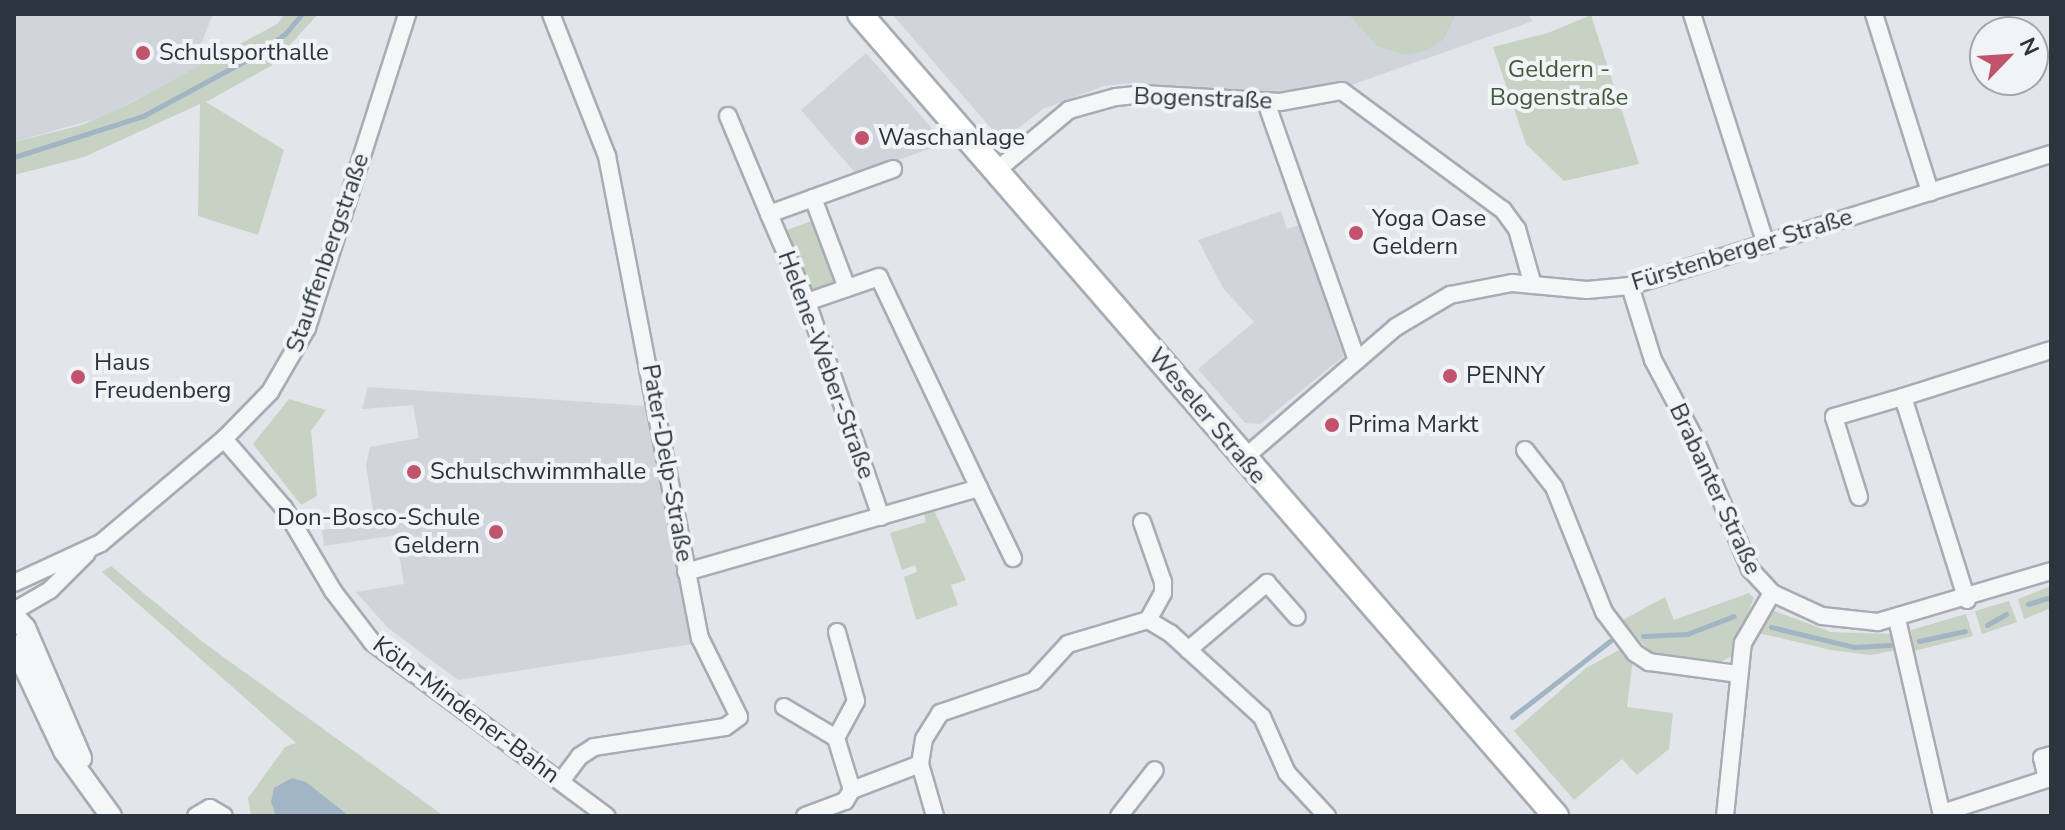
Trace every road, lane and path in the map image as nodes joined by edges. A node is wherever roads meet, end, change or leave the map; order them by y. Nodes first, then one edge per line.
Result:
1 (407, 14) edge
2 (551, 14) edge
3 (860, 14) edge
4 (1692, 14) edge
5 (1874, 14) edge
6 (1266, 102) junction
7 (728, 116) dead end
8 (2051, 154) edge
9 (893, 169) dead end
10 (996, 171) junction
11 (1930, 192) junction
12 (813, 198) junction
13 (769, 214) junction
14 (1766, 244) junction
15 (1533, 285) junction
16 (1630, 286) junction
17 (847, 288) junction
18 (807, 302) junction
19 (2051, 350) edge
20 (1357, 360) junction
21 (1903, 397) junction
22 (224, 439) junction
23 (1525, 450) dead end
24 (1243, 459) junction
25 (979, 488) junction
26 (1859, 497) dead end
27 (881, 517) junction
28 (1142, 522) dead end
29 (87, 553) junction
30 (1013, 558) dead end
31 (2051, 571) edge
32 (686, 572) junction
33 (14, 583) edge
34 (1772, 593) junction
35 (1967, 600) junction
36 (14, 613) edge
37 (1297, 617) dead end
38 (1897, 619) junction
39 (1148, 620) junction
40 (837, 632) dead end
41 (14, 645) edge
42 (1188, 650) junction
43 (1738, 674) junction
44 (784, 707) dead end
45 (836, 738) junction
46 (2051, 755) edge
47 (920, 764) junction
48 (1155, 770) dead end
49 (561, 781) junction
50 (93, 788) junction
51 (852, 790) junction
52 (1942, 815) edge
53 (111, 816) edge
54 (196, 816) edge
55 (224, 816) edge
56 (606, 816) edge
57 (805, 816) edge
58 (935, 816) edge
59 (1119, 816) edge
60 (1327, 816) edge
61 (1556, 816) edge
62 (1725, 816) edge

1 - 22 street, Stauffenbergstraße
2 - 32 street, Pater-Delp-Straße
3 - 10 main road, Weseler Straße
4 - 14 street
5 - 11 street
6 - 10 street, Bogenstraße
6 - 15 street, Bogenstraße
6 - 20 street
7 - 13 street, Helene-Weber-Straße
8 - 11 street, Fürstenberger Straße
9 - 12 street
10 - 24 main road, Weseler Straße
11 - 14 street, Fürstenberger Straße
12 - 13 street
12 - 17 street
13 - 18 street, Helene-Weber-Straße
14 - 16 street, Fürstenberger Straße
15 - 16 street, Fürstenberger Straße
15 - 20 street, Fürstenberger Straße
16 - 34 street, Brabanter Straße
17 - 18 street
17 - 25 street
18 - 27 street, Helene-Weber-Straße
19 - 21 street
20 - 24 street, Fürstenberger Straße
21 - 26 street
21 - 35 street
22 - 29 street, Stauffenbergstraße
22 - 49 street, Köln-Mindener-Bahn
23 - 43 street
24 - 61 main road, Weseler Straße
25 - 27 street
25 - 30 street
27 - 32 street
28 - 39 street
29 - 33 street, Stauffenbergstraße
29 - 36 street, Stauffenbergstraße
31 - 35 street, Brabanter Straße
32 - 49 street, Pater-Delp-Straße
34 - 38 street, Brabanter Straße
34 - 43 street
35 - 38 street, Brabanter Straße
36 - 50 street
37 - 42 street
38 - 52 street
39 - 42 street
39 - 47 street
40 - 45 street
41 - 50 street
42 - 60 street
43 - 62 street
44 - 45 street
45 - 51 street
46 - 52 street
47 - 51 street
47 - 58 street
48 - 59 street
49 - 56 street, Köln-Mindener-Bahn
50 - 53 street
51 - 57 street
54 - 55 street

